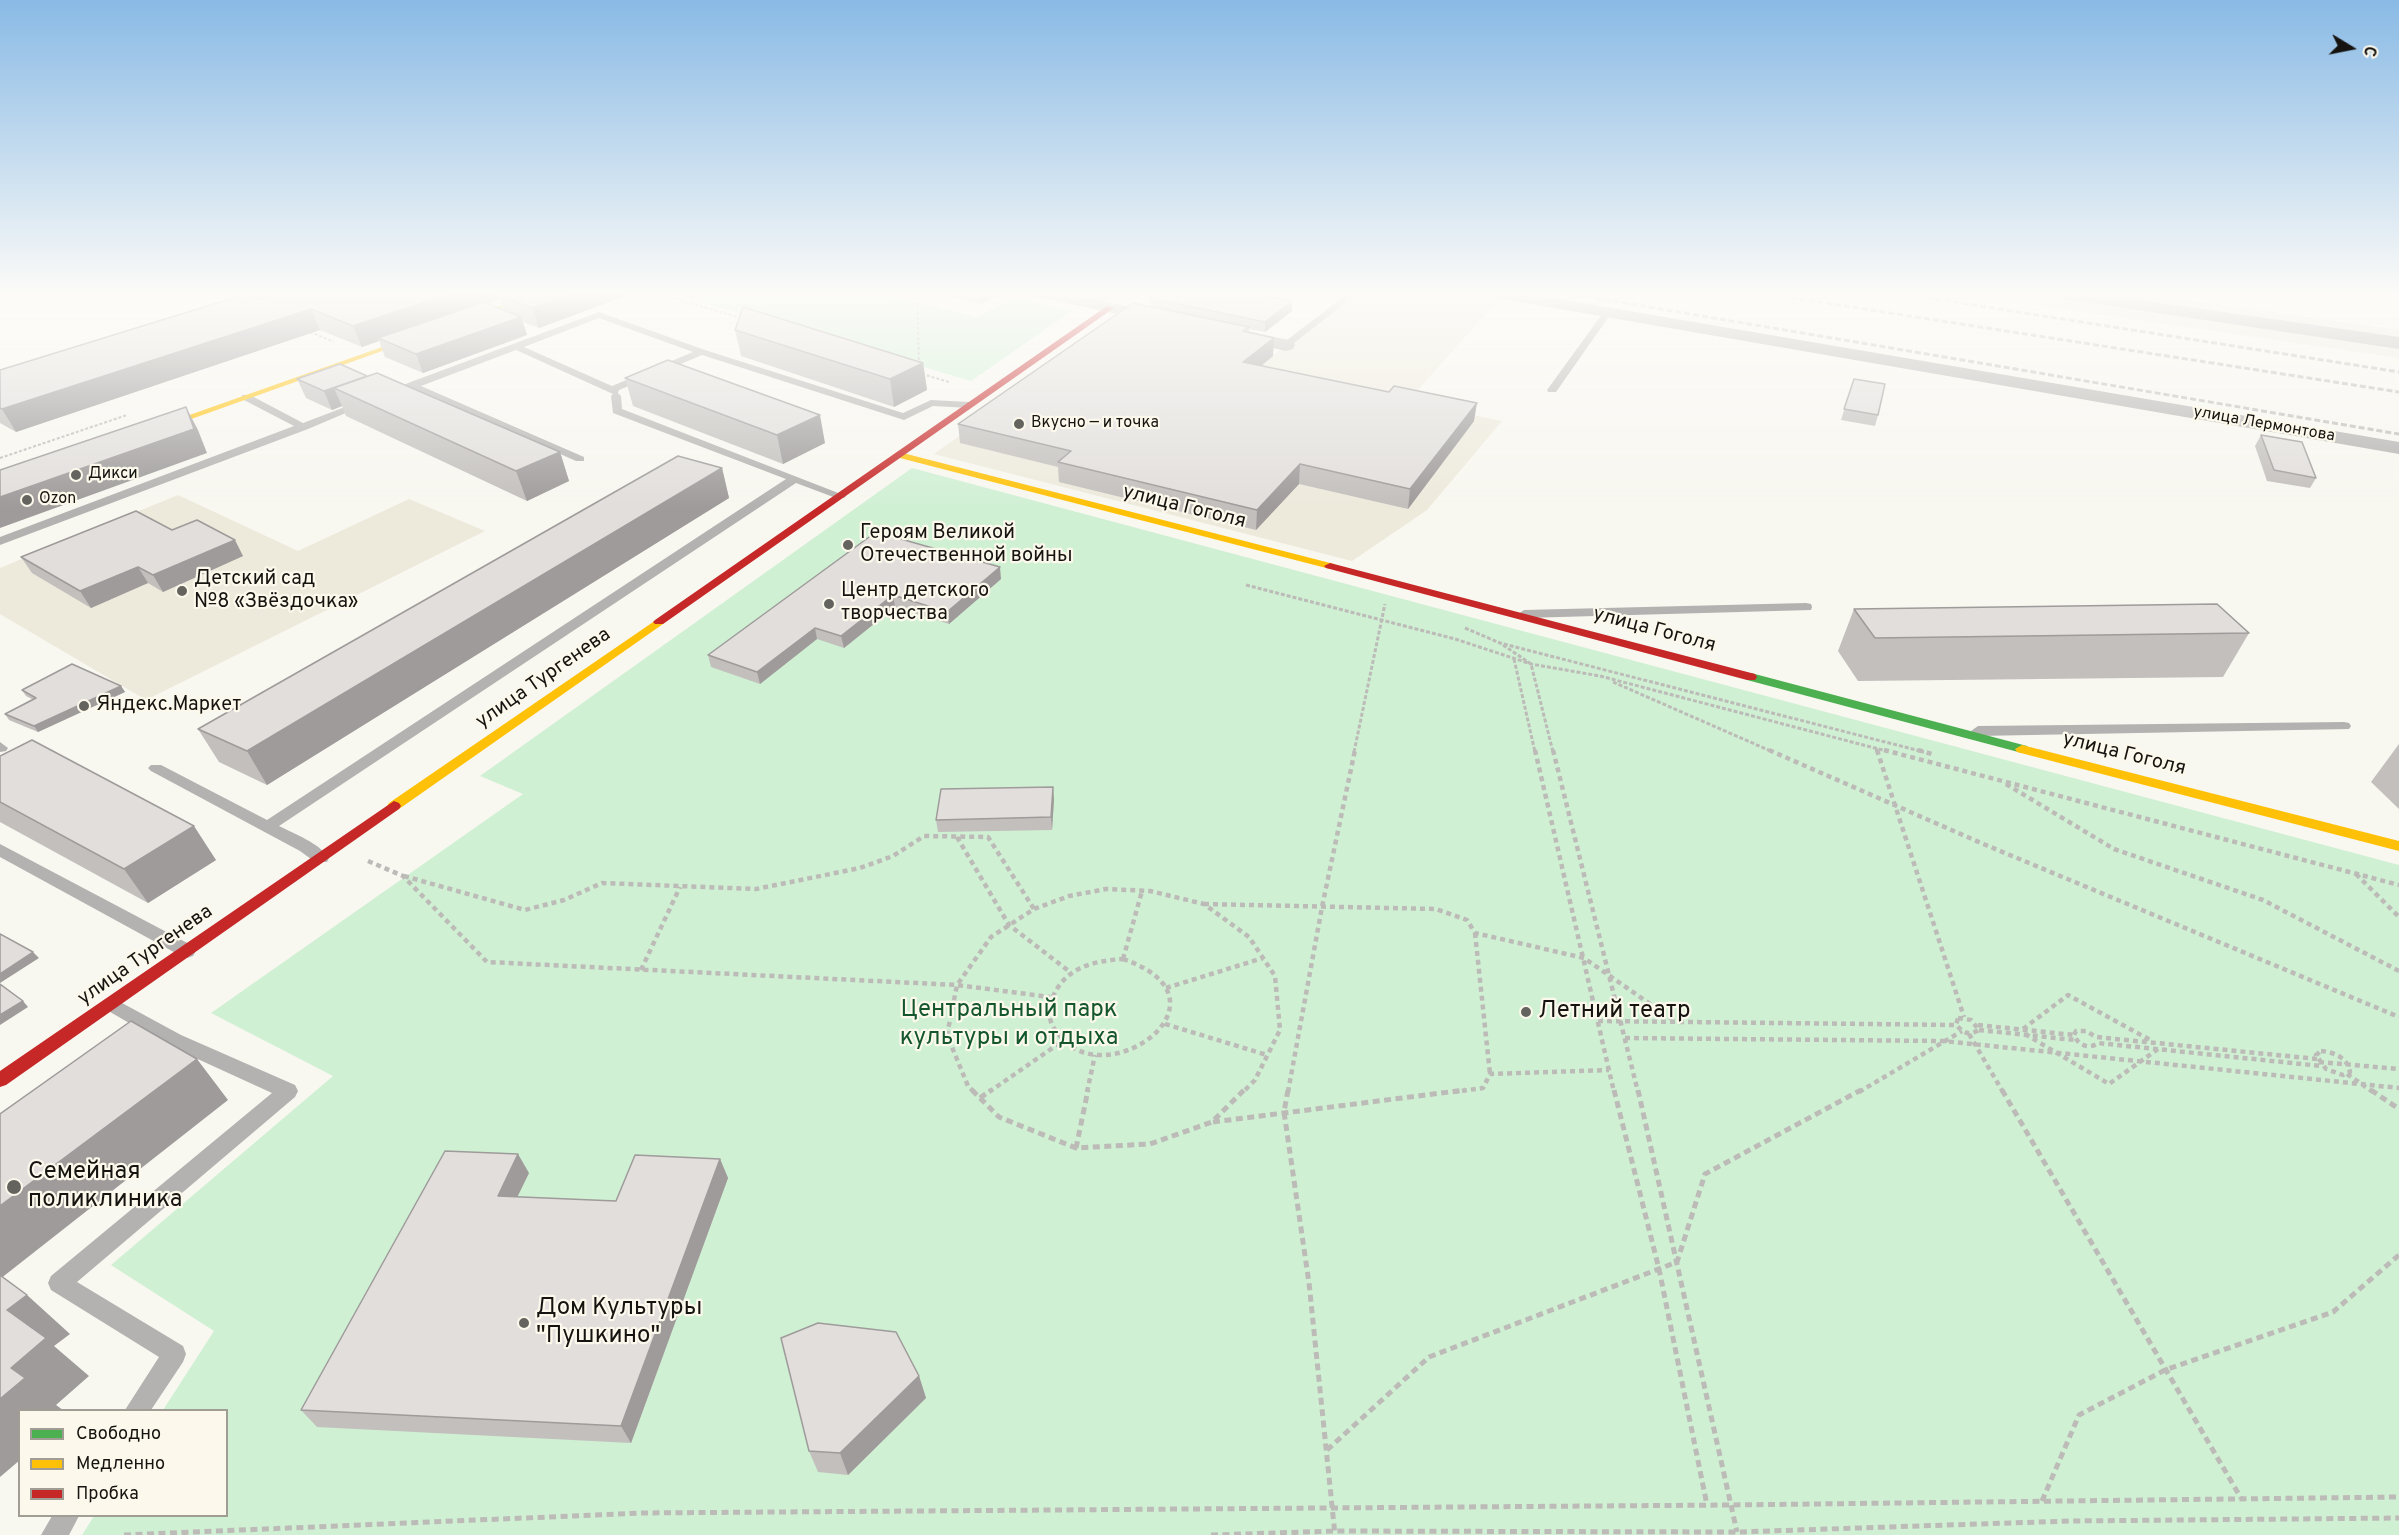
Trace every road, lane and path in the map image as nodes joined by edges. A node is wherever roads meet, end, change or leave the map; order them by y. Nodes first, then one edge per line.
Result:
1 (340, 364) edge
2 (470, 364) edge
3 (553, 364) edge
4 (677, 364) edge
5 (738, 364) edge
6 (919, 364) edge
7 (1022, 364) edge
8 (1571, 364) edge
9 (1908, 364) edge
10 (954, 383) dead end
11 (412, 386) junction
12 (1552, 390) dead end
13 (615, 392) junction
14 (246, 397) junction
15 (379, 398) edge
16 (369, 402) edge
17 (970, 405) junction
18 (303, 427) junction
19 (132, 437) edge
20 (2399, 448) edge
21 (899, 455) junction
22 (580, 459) dead end
23 (794, 479) junction
24 (840, 496) junction
25 (0, 540) edge
26 (1246, 585) dead end
27 (1387, 595) dead end
28 (1806, 607) dead end
29 (1518, 614) junction
30 (1381, 620) junction
31 (1500, 643) dead end
32 (1513, 658) junction
33 (1531, 664) junction
34 (1600, 676) junction
35 (2344, 726) dead end
36 (1954, 731) junction
37 (1875, 748) junction
38 (156, 768) dead end
39 (2000, 780) junction
40 (1894, 805) junction
41 (267, 827) junction
42 (957, 837) junction
43 (2399, 846) edge
44 (0, 850) edge
45 (321, 858) junction
46 (364, 860) dead end
47 (2355, 873) junction
48 (403, 876) junction
49 (2399, 885) edge
50 (680, 886) junction
51 (1142, 890) junction
52 (1204, 904) junction
53 (1322, 908) junction
54 (1034, 909) junction
55 (2398, 915) edge
56 (1009, 926) junction
57 (1475, 933) junction
58 (187, 951) junction
59 (1263, 958) junction
60 (1584, 958) junction
61 (1123, 959) junction
62 (641, 970) junction
63 (2399, 971) edge
64 (1070, 972) junction
65 (1609, 975) junction
66 (957, 985) junction
67 (1166, 988) junction
68 (1050, 997) junction
69 (110, 1004) junction
70 (1964, 1017) junction
71 (2399, 1017) edge
72 (1598, 1021) junction
73 (1621, 1021) junction
74 (1676, 1022) junction
75 (1165, 1024) junction
76 (1956, 1025) junction
77 (1978, 1027) junction
78 (1962, 1030) junction
79 (2024, 1032) junction
80 (1970, 1034) junction
81 (2075, 1037) junction
82 (1625, 1038) junction
83 (1064, 1040) junction
84 (1943, 1041) junction
85 (2155, 1043) junction
86 (1976, 1045) junction
87 (2158, 1049) junction
88 (2058, 1054) junction
89 (1095, 1055) junction
90 (1267, 1055) junction
91 (2141, 1061) junction
92 (2319, 1062) junction
93 (2349, 1065) junction
94 (2399, 1069) edge
95 (1609, 1070) junction
96 (1490, 1074) junction
97 (2348, 1074) junction
98 (0, 1080) edge
99 (2363, 1084) junction
100 (2399, 1088) edge
101 (980, 1098) junction
102 (2399, 1109) edge
103 (1284, 1112) junction
104 (1212, 1122) junction
105 (1076, 1148) junction
106 (2399, 1255) edge
107 (1677, 1262) junction
108 (1659, 1269) junction
109 (2165, 1370) junction
110 (138, 1409) edge
111 (1327, 1450) junction
112 (2399, 1497) edge
113 (2241, 1499) junction
114 (2042, 1501) junction
115 (1707, 1505) junction
116 (1730, 1505) junction
117 (1332, 1507) junction
118 (66, 1517) edge
119 (2399, 1518) edge
120 (1737, 1532) junction
121 (1335, 1533) edge
122 (54, 1535) edge
123 (124, 1535) edge
124 (1211, 1535) edge

1 - 14 street
2 - 11 lane
3 - 13 lane
4 - 13 lane
5 - 17 lane
6 - 10 path
7 - 17 street, улица Тургенева
8 - 12 lane
9 - 20 street, улица Лермонтова
11 - 15 lane
11 - 22 lane
13 - 23 lane
14 - 18 lane
14 - 19 street
16 - 18 lane
17 - 21 street, улица Тургенева
18 - 25 lane
21 - 24 street, улица Тургенева
21 - 29 street, улица Гоголя
23 - 24 lane
23 - 41 lane
24 - 45 street, улица Тургенева
26 - 30 path
27 - 30 path
28 - 29 lane
29 - 36 street, улица Гоголя
30 - 32 path
30 - 53 path
31 - 33 path
32 - 33 path
32 - 60 path
33 - 34 path
33 - 65 path
34 - 37 path
34 - 40 path
35 - 36 lane
36 - 43 street, улица Гоголя
37 - 39 path
37 - 40 path
38 - 41 lane
39 - 47 path
39 - 63 path
40 - 70 path
40 - 71 path
41 - 45 lane
42 - 50 path
42 - 54 path
42 - 56 path
44 - 58 lane
45 - 58 street, улица Тургенева
46 - 48 path
47 - 49 path
47 - 55 path
48 - 50 path
48 - 62 path
50 - 62 path
51 - 52 path
51 - 54 path
51 - 61 path
52 - 53 path
52 - 59 path
53 - 57 path
53 - 103 path
54 - 56 path
56 - 64 path
56 - 66 path
57 - 60 path
57 - 96 path
58 - 69 street, улица Тургенева
59 - 67 path
59 - 90 path
60 - 65 path
60 - 72 path
61 - 64 path
61 - 67 path
62 - 66 path
64 - 68 path
65 - 73 path
65 - 74 path
66 - 68 path
66 - 101 path
67 - 75 path
68 - 83 path
69 - 98 street, улица Тургенева
69 - 110 lane
70 - 76 path
70 - 77 path
72 - 73 path
72 - 95 path
73 - 74 path
73 - 82 path
74 - 76 path
75 - 89 path
75 - 90 path
76 - 78 path
77 - 79 path
77 - 80 path
78 - 80 path
78 - 84 path
79 - 81 path
79 - 85 path
79 - 88 path
80 - 86 path
81 - 85 path
81 - 87 path
82 - 84 path
82 - 107 path
83 - 89 path
83 - 101 path
84 - 86 path
84 - 107 path
85 - 92 path
86 - 88 path
86 - 109 path
87 - 91 path
87 - 92 path
88 - 91 path
88 - 91 path
89 - 105 path
90 - 104 path
91 - 99 path
92 - 93 path
92 - 93 path
92 - 97 path
93 - 94 path
93 - 97 path
95 - 96 path
95 - 108 path
96 - 103 path
97 - 99 path
99 - 100 path
99 - 102 path
101 - 105 path
103 - 104 path
103 - 111 path
104 - 105 path
106 - 109 path
107 - 108 path
107 - 116 path
108 - 111 path
108 - 115 path
109 - 113 path
109 - 114 path
111 - 117 path
112 - 113 path
113 - 114 path
114 - 116 path
115 - 116 path
115 - 117 path
116 - 120 path
117 - 121 path
117 - 123 path
118 - 122 lane
119 - 120 path
120 - 121 path
121 - 124 path

